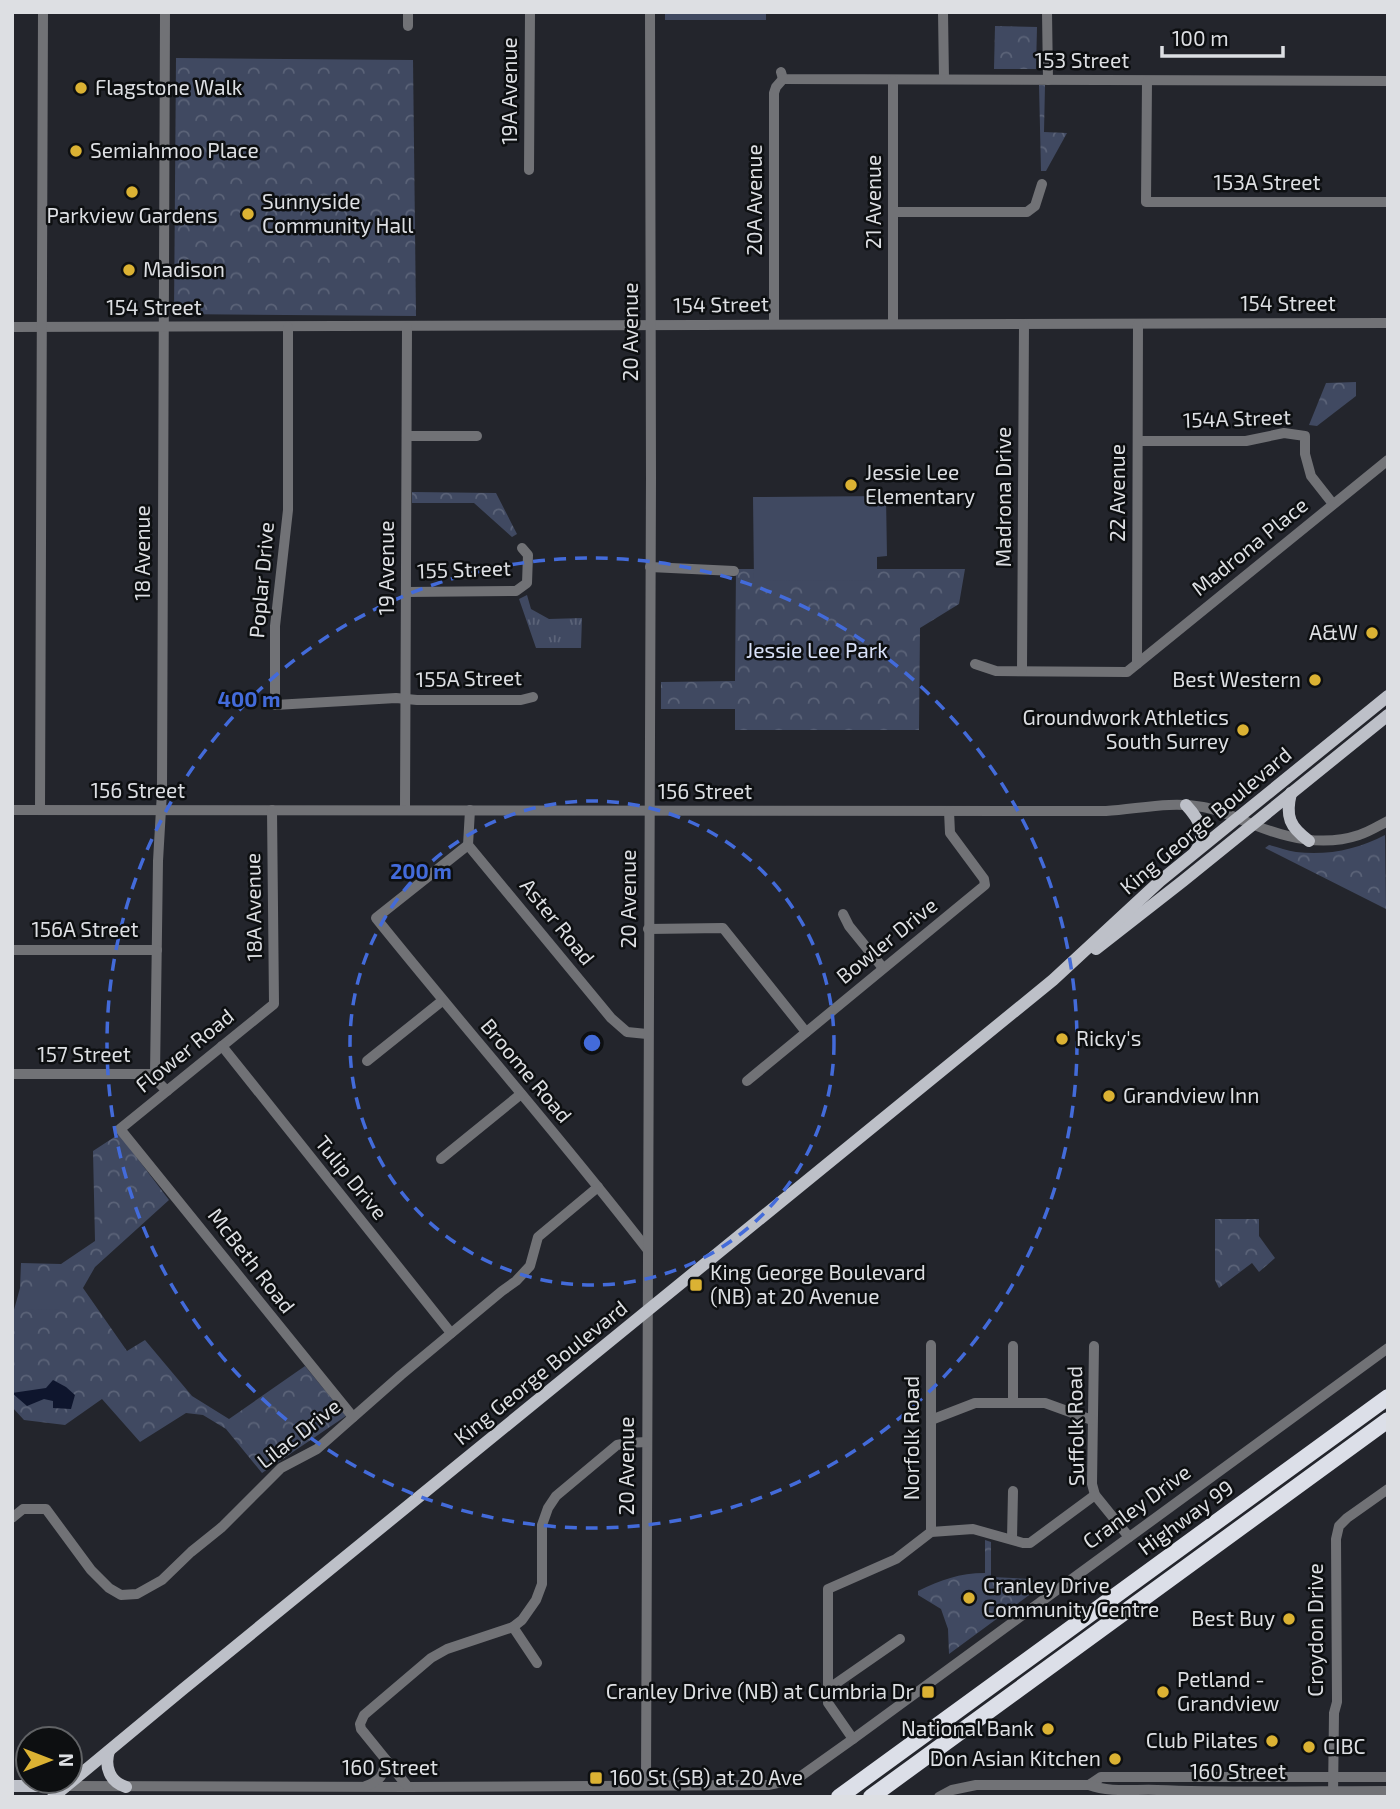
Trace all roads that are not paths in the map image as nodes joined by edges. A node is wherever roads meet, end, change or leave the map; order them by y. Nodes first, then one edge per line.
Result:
1 (43, 12) edge
2 (165, 12) edge
3 (408, 12) edge
4 (530, 12) edge
5 (650, 12) edge
6 (943, 12) edge
7 (1047, 12) edge
8 (408, 26) dead end
9 (782, 76) joint
10 (944, 79) junction
11 (893, 80) junction
12 (1048, 80) junction
13 (1147, 80) junction
14 (1388, 81) edge
15 (529, 170) dead end
16 (1042, 184) dead end
17 (1388, 202) edge
18 (894, 212) junction
19 (1388, 323) edge
20 (774, 324) junction
21 (893, 324) junction
22 (1024, 324) junction
23 (1138, 324) junction
24 (650, 326) junction
25 (12, 327) edge
26 (41, 327) junction
27 (163, 327) junction
28 (288, 327) junction
29 (407, 327) junction
30 (407, 436) junction
31 (477, 436) dead end
32 (1138, 441) junction
33 (1388, 460) edge
34 (1333, 504) junction
35 (522, 548) dead end
36 (650, 567) junction
37 (734, 571) dead end
38 (407, 592) junction
39 (975, 664) dead end
40 (1137, 664) junction
41 (1022, 671) junction
42 (1388, 696) edge
43 (533, 697) dead end
44 (406, 699) junction
45 (1388, 704) edge
46 (1388, 717) edge
47 (1371, 728) junction
48 (1292, 793) junction
49 (1186, 805) junction
50 (405, 809) junction
51 (12, 810) edge
52 (40, 810) junction
53 (162, 810) junction
54 (272, 810) junction
55 (470, 810) junction
56 (649, 811) junction
57 (949, 811) junction
58 (1238, 819) junction
59 (1388, 821) edge
60 (1253, 825) junction
61 (1309, 841) junction
62 (468, 845) junction
63 (1195, 852) junction
64 (844, 914) dead end
65 (648, 929) junction
66 (12, 950) edge
67 (157, 950) junction
68 (883, 968) junction
69 (1053, 980) junction
70 (442, 1001) junction
71 (274, 1003) joint
72 (806, 1032) junction
73 (648, 1034) junction
74 (222, 1046) junction
75 (368, 1061) dead end
76 (12, 1074) edge
77 (155, 1074) junction
78 (747, 1081) dead end
79 (167, 1091) junction
80 (521, 1094) junction
81 (120, 1129) joint
82 (441, 1158) dead end
83 (598, 1187) junction
84 (647, 1248) junction
85 (647, 1311) junction
86 (451, 1333) junction
87 (931, 1345) dead end
88 (1013, 1346) dead end
89 (1094, 1346) dead end
90 (1388, 1348) edge
91 (1388, 1396) edge
92 (1013, 1403) junction
93 (353, 1417) junction
94 (931, 1420) junction
95 (1093, 1420) junction
96 (1388, 1420) edge
97 (647, 1442) junction
98 (1388, 1489) edge
99 (1013, 1491) dead end
100 (1095, 1495) junction
101 (12, 1518) edge
102 (932, 1532) junction
103 (1129, 1536) junction
104 (1012, 1539) junction
105 (513, 1627) junction
106 (900, 1639) dead end
107 (537, 1663) dead end
108 (828, 1689) junction
109 (853, 1739) junction
110 (109, 1751) junction
111 (386, 1760) junction
112 (84, 1771) edge
113 (1334, 1777) junction
114 (1388, 1777) edge
115 (646, 1785) junction
116 (768, 1785) joint
117 (1088, 1785) junction
118 (84, 1786) edge
119 (126, 1787) junction
120 (365, 1787) junction
121 (408, 1787) junction
122 (12, 1788) edge
123 (1388, 1791) edge
124 (1333, 1794) edge
125 (18, 1797) edge
126 (839, 1797) edge
127 (871, 1797) edge
128 (939, 1797) edge

1 - 26 street
2 - 27 street, 18 Avenue
3 - 8 street
4 - 15 street, 19A Avenue
5 - 24 street, 20 Avenue
6 - 10 street
7 - 12 street
9 - 11 street, 153 Street
9 - 20 street, 20A Avenue
10 - 11 street, 153 Street
10 - 12 street, 153 Street
11 - 18 street, 21 Avenue
12 - 13 street, 153 Street
13 - 14 street, 153 Street
13 - 17 street, 153A Street
16 - 18 street
18 - 21 street, 21 Avenue
19 - 23 street, 154 Street
20 - 21 street, 154 Street
20 - 24 street, 154 Street
21 - 22 street, 154 Street
22 - 23 street, 154 Street
22 - 41 street, Madrona Drive
23 - 32 street, 22 Avenue
24 - 29 street, 154 Street
24 - 36 street, 20 Avenue
25 - 26 street, 154 Street
26 - 27 street, 154 Street
26 - 52 street
27 - 28 street, 154 Street
27 - 53 street, 18 Avenue
28 - 29 street, 154 Street
28 - 44 street, Poplar Drive
29 - 30 street, 19 Avenue
30 - 31 street
30 - 38 street, 19 Avenue
32 - 34 street, 154A Street
32 - 40 street, 22 Avenue
33 - 34 street, Madrona Place
34 - 40 street, Madrona Place
35 - 38 street, 155 Street
36 - 37 street
36 - 56 street, 20 Avenue
38 - 44 street, 19 Avenue
39 - 41 street
40 - 41 street
42 - 58 main road, King George Boulevard
43 - 44 street, 155A Street
44 - 50 street, 19 Avenue
45 - 47 main road
46 - 47 main road, King George Boulevard
47 - 48 main road, King George Boulevard
48 - 60 main road, King George Boulevard
48 - 61 main road
49 - 57 street, 156 Street
49 - 58 street, 156 Street
49 - 63 main road
50 - 54 street, 156 Street
50 - 55 street, 156 Street
51 - 52 street, 156 Street
52 - 53 street, 156 Street
53 - 54 street, 156 Street
53 - 67 street, 18 Avenue
54 - 71 street, 18A Avenue
55 - 56 street, 156 Street
55 - 62 street
56 - 57 street, 156 Street
56 - 65 street, 20 Avenue
57 - 68 street, Bowler Drive
58 - 60 street, 156 Street
58 - 63 main road, King George Boulevard
59 - 61 street, 156 Street
60 - 61 street, 156 Street
60 - 69 main road, King George Boulevard
62 - 70 street, Broome Road
62 - 73 street, Aster Road
63 - 69 main road, King George Boulevard
64 - 68 street
65 - 72 street
65 - 73 street, 20 Avenue
66 - 67 street, 156A Street
67 - 77 street, 18 Avenue
68 - 72 street, Bowler Drive
69 - 85 main road, King George Boulevard
70 - 75 street
70 - 80 street, Broome Road
71 - 74 street, Flower Road
72 - 78 street, Bowler Drive
73 - 84 street, 20 Avenue
74 - 79 street, Flower Road
74 - 86 street, Tulip Drive
76 - 77 street, 157 Street
77 - 79 street
79 - 81 street, Flower Road
80 - 82 street
80 - 83 street, Broome Road
81 - 93 street, McBeth Road
83 - 84 street, Broome Road
83 - 86 street, Lilac Drive
84 - 85 street, 20 Avenue
85 - 97 street, 20 Avenue
85 - 110 main road, King George Boulevard
86 - 93 street, Lilac Drive
87 - 94 street, Norfolk Road
88 - 92 street
89 - 95 street, Suffolk Road
90 - 103 street, Cranley Drive
91 - 126 highway, Highway 99
92 - 94 street
92 - 95 street
93 - 101 street, Lilac Drive
94 - 102 street, Norfolk Road
95 - 100 street, Suffolk Road
96 - 127 highway, Highway 99
97 - 105 street
97 - 115 street, 20 Avenue
98 - 113 street, Croydon Drive
99 - 104 street
100 - 103 street, Suffolk Road
100 - 104 street
102 - 104 street
102 - 108 street
103 - 109 street, Cranley Drive
105 - 107 street
105 - 111 street
106 - 108 street
108 - 109 street
109 - 116 street, Cranley Drive
110 - 112 main road, King George Boulevard
110 - 119 main road
111 - 120 street
111 - 121 street
113 - 114 street, 160 Street
113 - 117 street, 160 Street
113 - 124 street, Croydon Drive
115 - 116 street, 160 Street
115 - 121 street, 160 Street
117 - 124 street, 160 Street
117 - 128 street, 160 Street
118 - 119 street, 160 Street
119 - 120 street, 160 Street
120 - 121 street, 160 Street
122 - 125 main road
123 - 124 street, 160 Street

